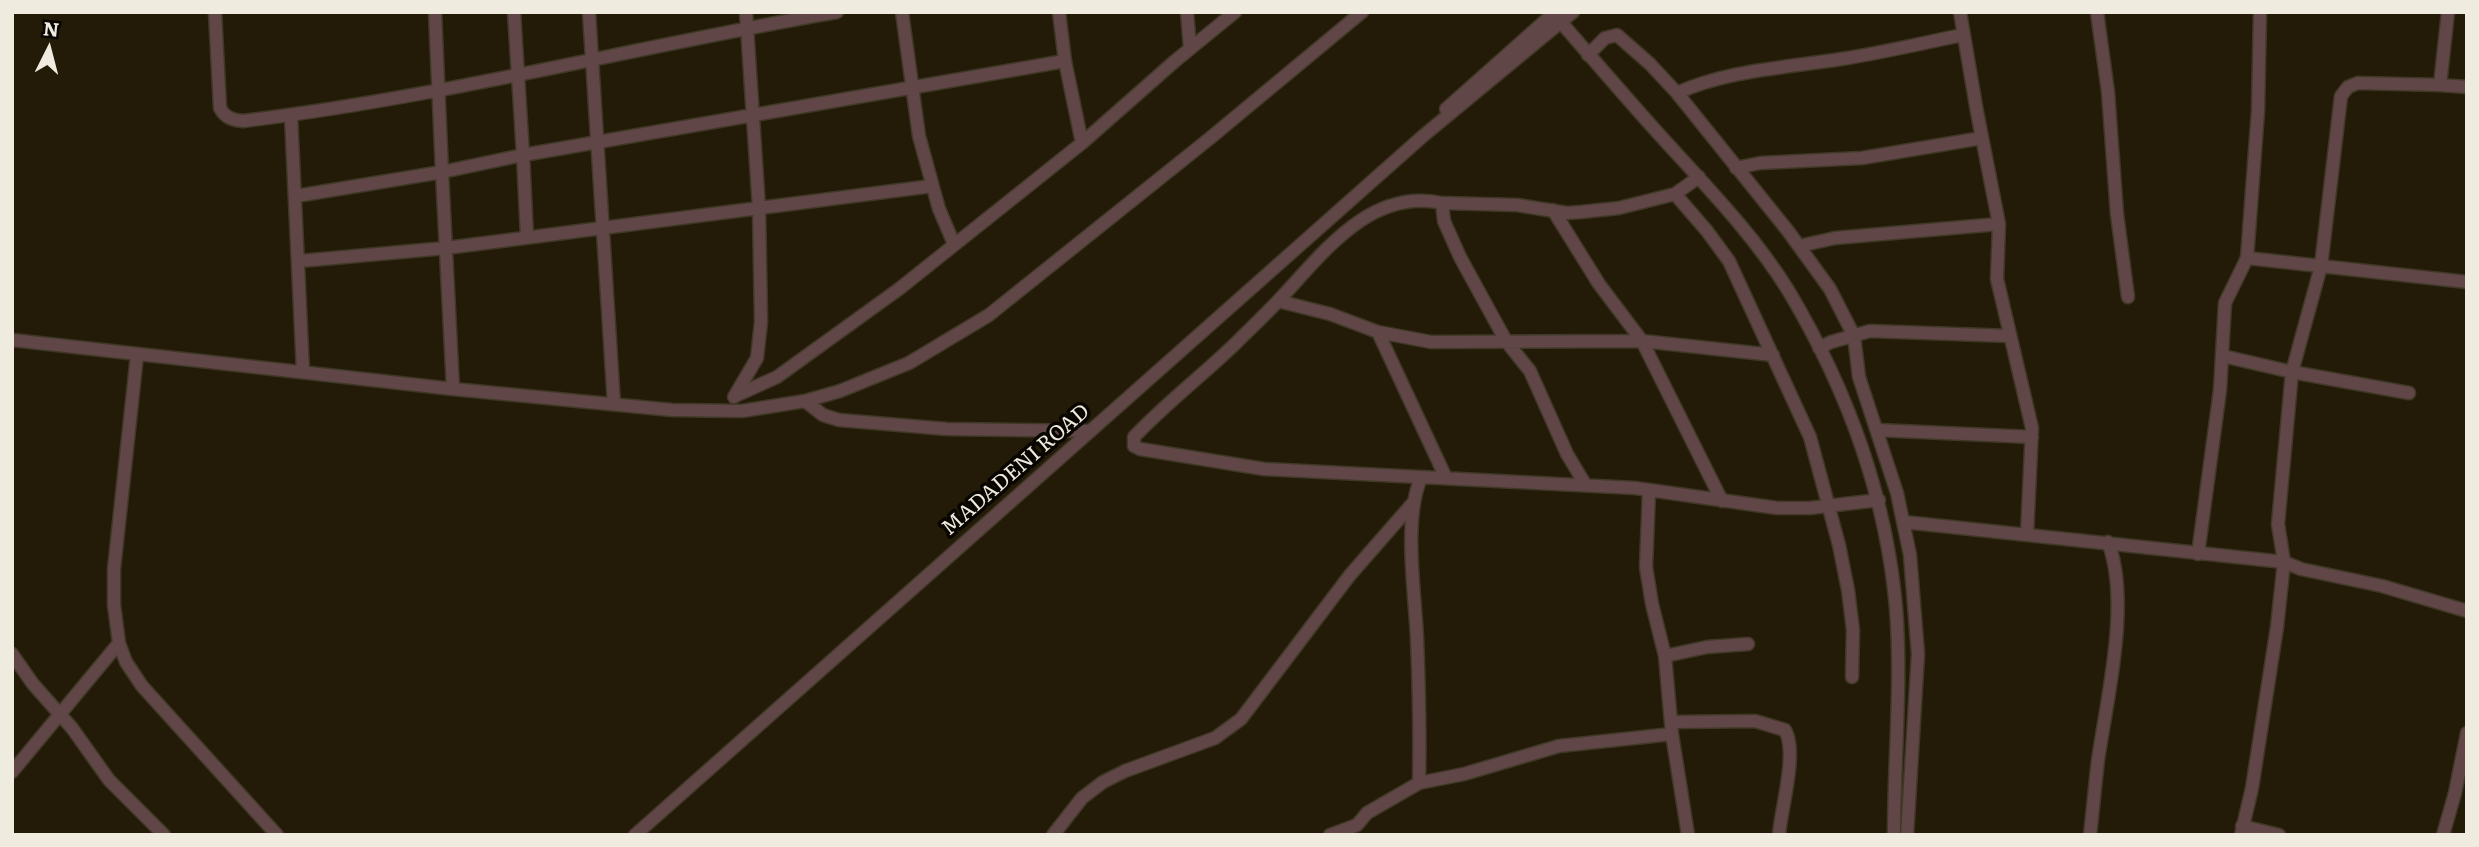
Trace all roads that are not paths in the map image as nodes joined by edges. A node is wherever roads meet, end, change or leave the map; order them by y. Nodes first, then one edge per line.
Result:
1 (215, 12) edge
2 (435, 12) edge
3 (514, 12) edge
4 (589, 12) edge
5 (746, 12) edge
6 (837, 12) edge
7 (902, 12) edge
8 (1059, 12) edge
9 (1187, 12) edge
10 (1235, 12) edge
11 (1362, 12) edge
12 (1573, 12) edge
13 (1961, 12) edge
14 (2097, 12) edge
15 (2260, 12) edge
16 (2448, 12) edge
17 (1556, 15) edge
18 (747, 28) junction
19 (1963, 34) junction
20 (1191, 48) junction
21 (1588, 55) junction
22 (594, 58) junction
23 (1065, 61) junction
24 (518, 75) junction
25 (2440, 85) junction
26 (2467, 87) edge
27 (912, 88) junction
28 (439, 89) junction
29 (1677, 93) junction
30 (291, 116) junction
31 (754, 116) junction
32 (1982, 138) junction
33 (598, 141) junction
34 (1082, 143) junction
35 (523, 155) junction
36 (1736, 168) junction
37 (442, 172) junction
38 (1699, 177) junction
39 (932, 186) junction
40 (1675, 194) junction
41 (296, 196) junction
42 (1442, 203) junction
43 (759, 208) junction
44 (1553, 210) junction
45 (1999, 224) junction
46 (605, 227) junction
47 (527, 237) junction
48 (954, 244) junction
49 (1799, 246) junction
50 (446, 248) junction
51 (2246, 258) junction
52 (300, 261) junction
53 (2321, 267) junction
54 (2467, 282) edge
55 (2128, 297) dead end
56 (1279, 301) junction
57 (1378, 332) junction
58 (1854, 335) junction
59 (2010, 336) junction
60 (12, 340) edge
61 (1506, 341) junction
62 (1642, 341) junction
63 (1819, 348) junction
64 (137, 355) junction
65 (1773, 355) junction
66 (2223, 356) junction
67 (303, 372) junction
68 (2292, 372) junction
69 (453, 389) junction
70 (2409, 393) dead end
71 (735, 396) junction
72 (805, 401) junction
73 (614, 404) junction
74 (722, 412) junction
75 (1877, 430) junction
76 (1089, 431) junction
77 (2032, 436) junction
78 (1421, 478) junction
79 (1446, 478) junction
80 (1585, 484) junction
81 (1649, 491) junction
82 (1879, 500) junction
83 (1722, 501) junction
84 (1413, 503) junction
85 (1829, 506) junction
86 (1904, 522) junction
87 (2027, 534) junction
88 (2108, 542) junction
89 (2198, 554) junction
90 (2284, 562) junction
91 (2467, 611) edge
92 (119, 643) junction
93 (1748, 644) dead end
94 (12, 654) edge
95 (1665, 656) junction
96 (1852, 677) dead end
97 (59, 714) junction
98 (1672, 728) junction
99 (2467, 733) edge
100 (12, 772) edge
101 (1419, 783) junction
102 (1358, 830) edge
103 (2241, 830) edge
104 (164, 835) edge
105 (277, 835) edge
106 (635, 835) edge
107 (1053, 835) edge
108 (1331, 835) edge
109 (1688, 835) edge
110 (1779, 835) edge
111 (1894, 835) edge
112 (1907, 835) edge
113 (2090, 835) edge
114 (2279, 835) edge
115 (2444, 835) edge

1 - 30 street
2 - 28 street
3 - 24 street
4 - 22 street
5 - 18 street
6 - 18 street
7 - 27 street
8 - 23 street
9 - 20 street
10 - 20 street
11 - 72 street
12 - 17 street, MADADENI ROAD
13 - 19 street
14 - 55 street
15 - 51 street
16 - 25 street
17 - 21 street
17 - 76 street, MADADENI ROAD
18 - 22 street
18 - 31 street
19 - 29 street
19 - 32 street
20 - 34 street
21 - 29 street
21 - 38 street
22 - 24 street
22 - 33 street
23 - 27 street
23 - 34 street
24 - 28 street
24 - 35 street
25 - 26 street
25 - 53 street
27 - 31 street
27 - 39 street
28 - 30 street
28 - 37 street
29 - 36 street
30 - 41 street
31 - 33 street
31 - 43 street
32 - 36 street
32 - 45 street
33 - 35 street
33 - 46 street
34 - 48 street
35 - 37 street
35 - 47 street
36 - 49 street
37 - 41 street
37 - 50 street
38 - 40 street
38 - 63 street
39 - 43 street
39 - 48 street
40 - 44 street
40 - 65 street
41 - 52 street
42 - 44 street
42 - 56 street
42 - 61 street
43 - 46 street
43 - 71 street
44 - 62 street
45 - 49 street
45 - 59 street
46 - 47 street
46 - 73 street
47 - 50 street
48 - 71 street
49 - 58 street
50 - 52 street
50 - 69 street
51 - 53 street
51 - 66 street
52 - 67 street
53 - 54 street
53 - 68 street
56 - 57 street
56 - 78 street
57 - 61 street
57 - 79 street
58 - 59 street
58 - 63 street
58 - 75 street
59 - 77 street
60 - 64 street
61 - 62 street
61 - 80 street
62 - 65 street
62 - 83 street
63 - 82 street
64 - 67 street
64 - 92 street
65 - 85 street
66 - 68 street
66 - 89 street
67 - 69 street
68 - 70 street
68 - 90 street
69 - 73 street
71 - 74 street
72 - 74 street
72 - 76 street
73 - 74 street
75 - 77 street
75 - 86 street
76 - 106 street, MADADENI ROAD
77 - 87 street
78 - 79 street
78 - 84 street
79 - 80 street
80 - 81 street
81 - 83 street
81 - 95 street
82 - 85 street
82 - 111 street
83 - 85 street
84 - 101 street
84 - 107 street
85 - 96 street
86 - 87 street
86 - 112 street
87 - 88 street
88 - 89 street
88 - 113 street
89 - 90 street
90 - 91 street
90 - 103 street
92 - 97 street
92 - 105 street
93 - 95 street
94 - 97 street
95 - 98 street
97 - 100 street
97 - 104 street
98 - 101 street
98 - 109 street
98 - 110 street
99 - 115 street
101 - 102 street
102 - 108 street
103 - 114 street

